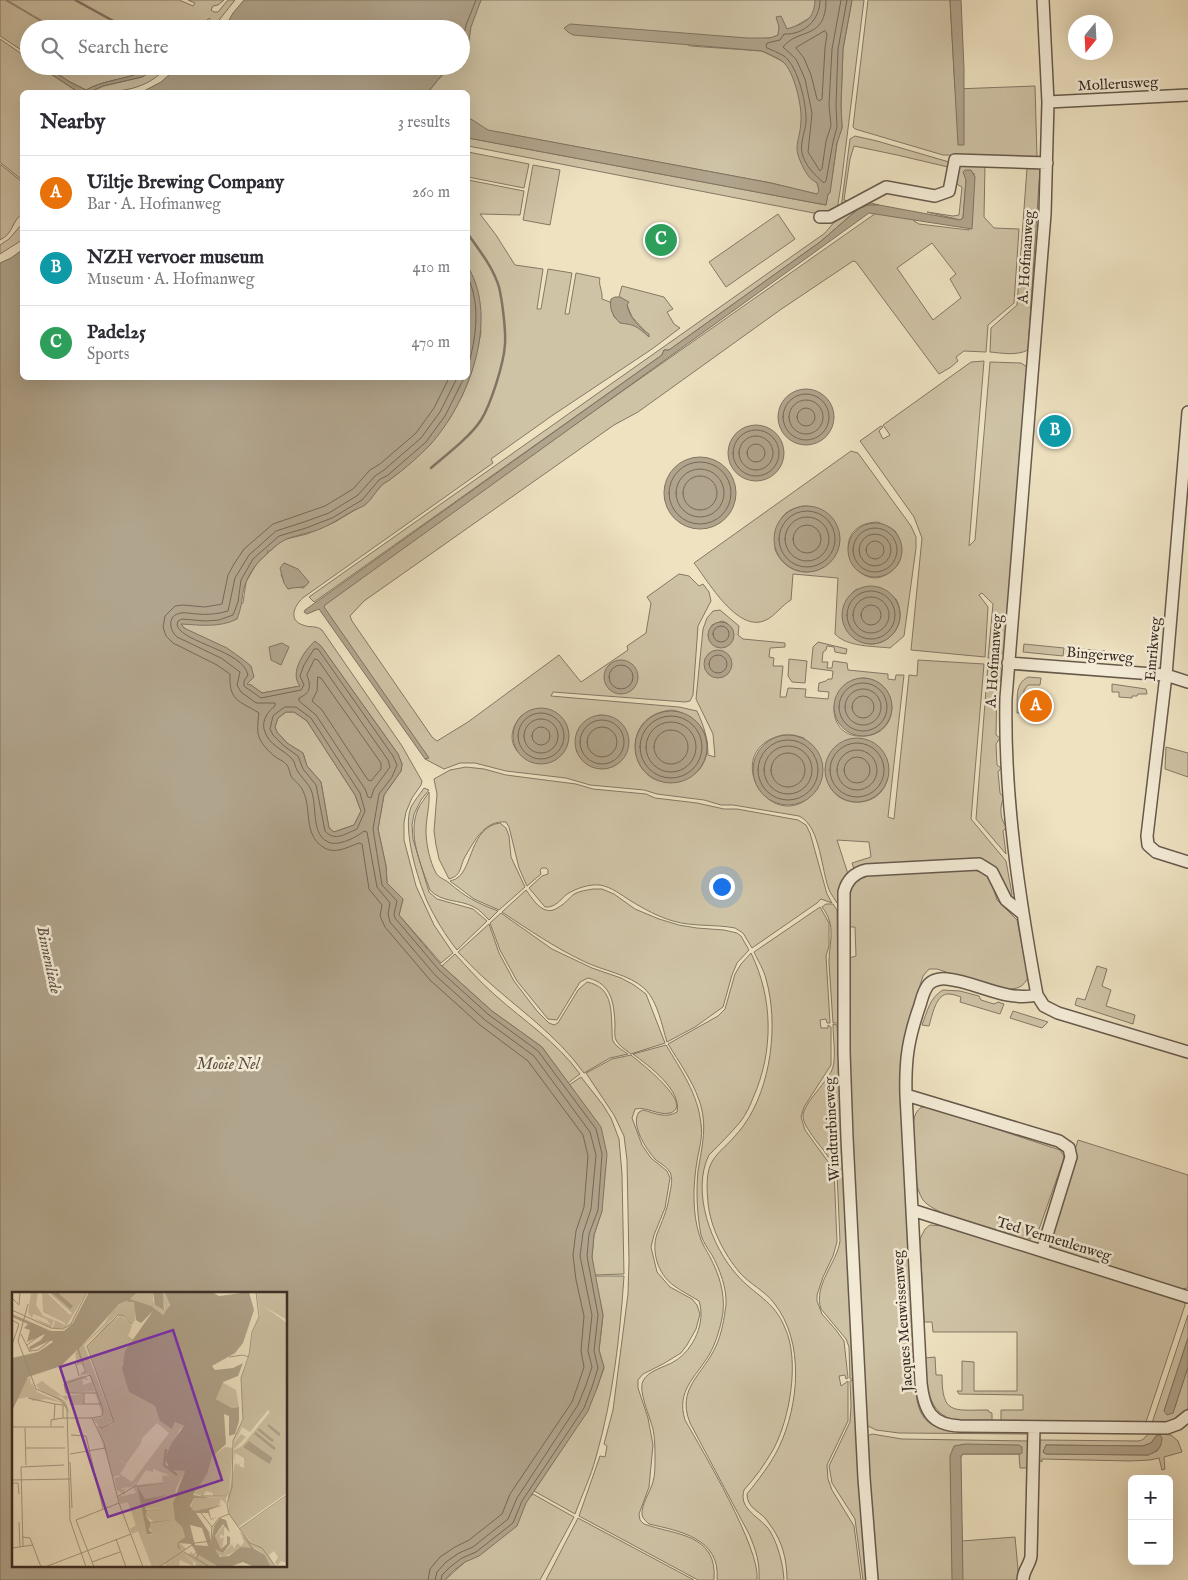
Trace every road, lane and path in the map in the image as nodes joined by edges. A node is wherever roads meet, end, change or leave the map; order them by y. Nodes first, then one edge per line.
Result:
1 (1043, 0) edge
2 (1188, 95) edge
3 (1048, 102) junction
4 (1047, 163) junction
5 (820, 218) dead end
6 (1188, 412) edge
7 (1008, 663) junction
8 (1166, 675) junction
9 (1188, 682) edge
10 (1188, 862) edge
11 (1023, 914) junction
12 (1036, 996) junction
13 (1188, 1052) edge
14 (906, 1095) junction
15 (912, 1210) junction
16 (1042, 1251) junction
17 (1188, 1297) edge
18 (1188, 1416) edge
19 (1034, 1427) junction
20 (872, 1580) edge
21 (1023, 1580) edge

1 - 3 street, A. Hofmanweg
2 - 3 street, Mollerusweg
3 - 4 street, A. Hofmanweg
4 - 5 street
4 - 7 street, A. Hofmanweg
6 - 8 street, Emrikweg
7 - 8 street, Bingerweg
7 - 11 street, A. Hofmanweg
8 - 9 street, Bingerweg
8 - 10 street, Emrikweg
11 - 12 street, A. Hofmanweg
11 - 20 street, Windturbineweg
12 - 13 street
12 - 14 street, Jacques Meuwissenweg
14 - 15 street, Jacques Meuwissenweg
14 - 16 street
15 - 16 street, Ted Vermeulenweg
15 - 19 street, Jacques Meuwissenweg
16 - 17 street, Ted Vermeulenweg
18 - 19 street, Jacques Meuwissenweg
19 - 21 street

